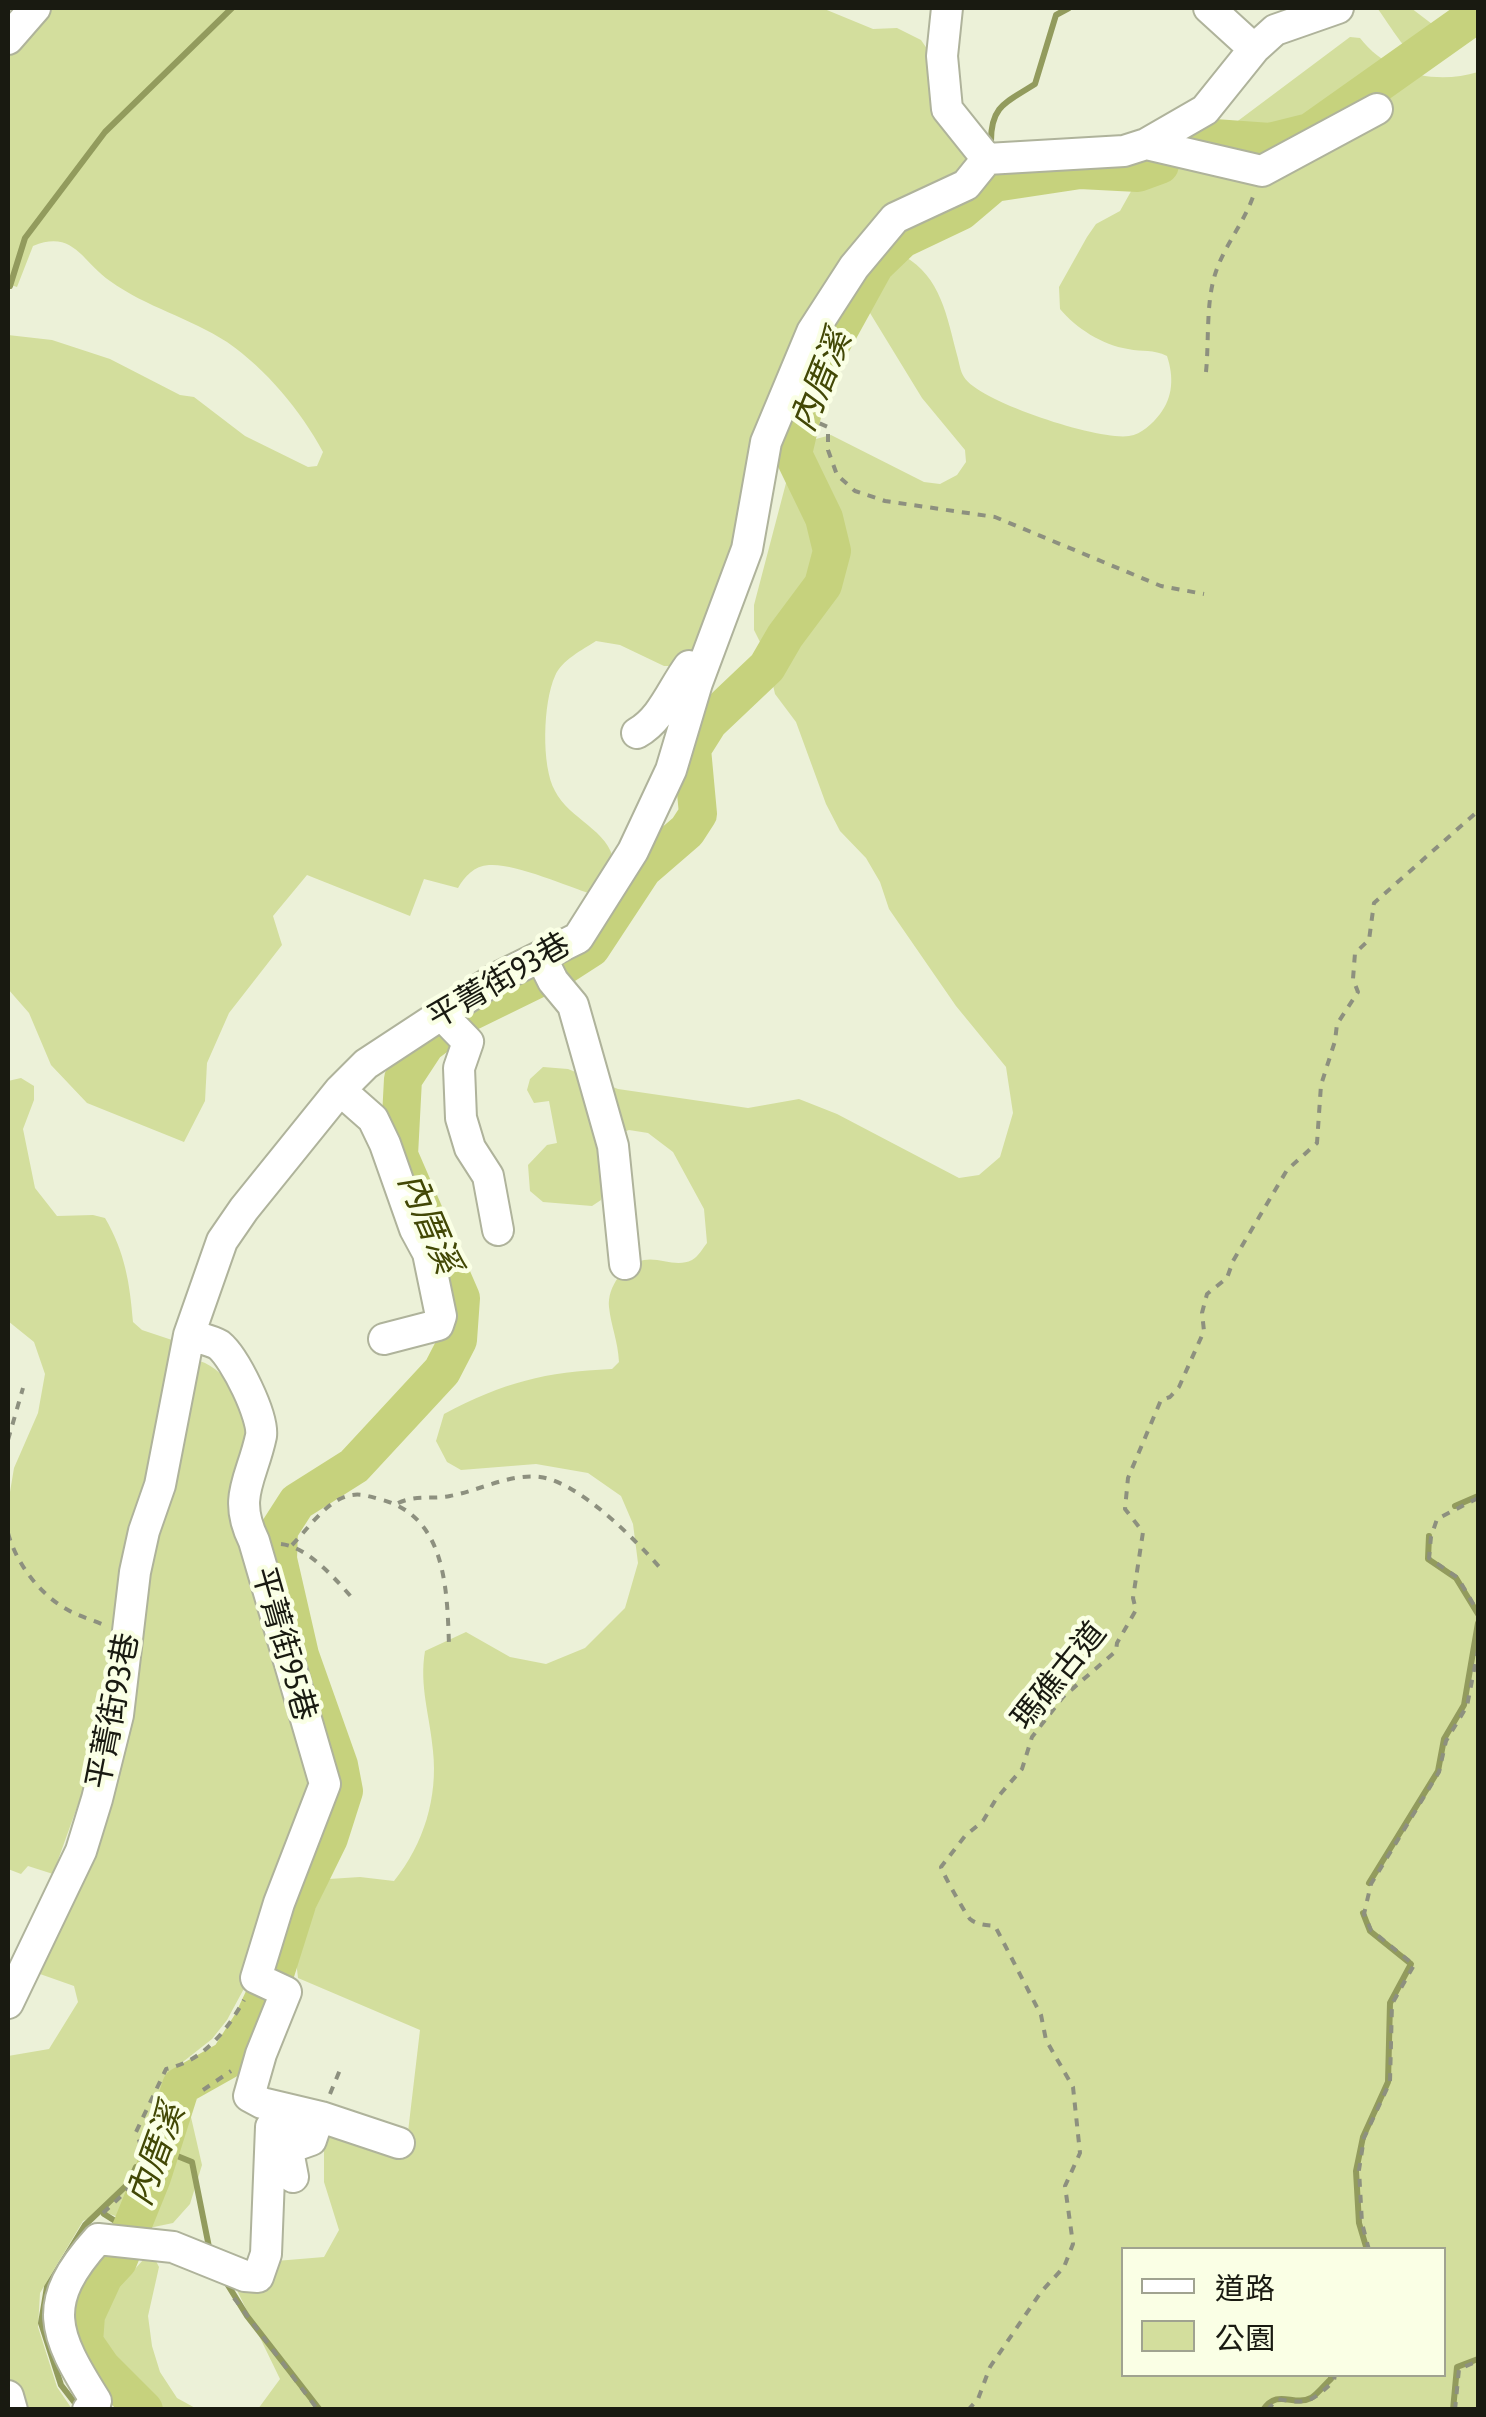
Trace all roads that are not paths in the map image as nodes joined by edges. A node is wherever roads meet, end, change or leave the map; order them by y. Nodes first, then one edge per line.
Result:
1 (35, 8) edge
2 (947, 8) edge
3 (1209, 8) edge
4 (1338, 8) edge
5 (8, 39) edge
6 (1254, 49) junction
7 (1376, 108) dead end
8 (1146, 144) junction
9 (987, 159) junction
10 (698, 683) junction
11 (638, 734) dead end
12 (547, 969) junction
13 (440, 1013) junction
14 (340, 1090) junction
15 (505, 1221) dead end
16 (625, 1264) dead end
17 (190, 1334) junction
18 (384, 1340) dead end
19 (8, 2003) edge
20 (398, 2143) dead end
21 (293, 2176) dead end
22 (8, 2396) edge
23 (98, 2407) edge
24 (12, 2410) edge

1 - 5 street
2 - 9 street
3 - 6 street
4 - 6 street
6 - 8 street
7 - 8 street
8 - 9 street
9 - 10 street, 平菁街93巷
10 - 11 street
10 - 12 street, 平菁街93巷
12 - 13 street, 平菁街93巷
12 - 16 street
13 - 14 street, 平菁街93巷
13 - 15 street
14 - 17 street, 平菁街93巷
14 - 18 street
17 - 19 street, 平菁街93巷
17 - 20 street, 平菁街95巷
21 - 23 street
22 - 24 street

